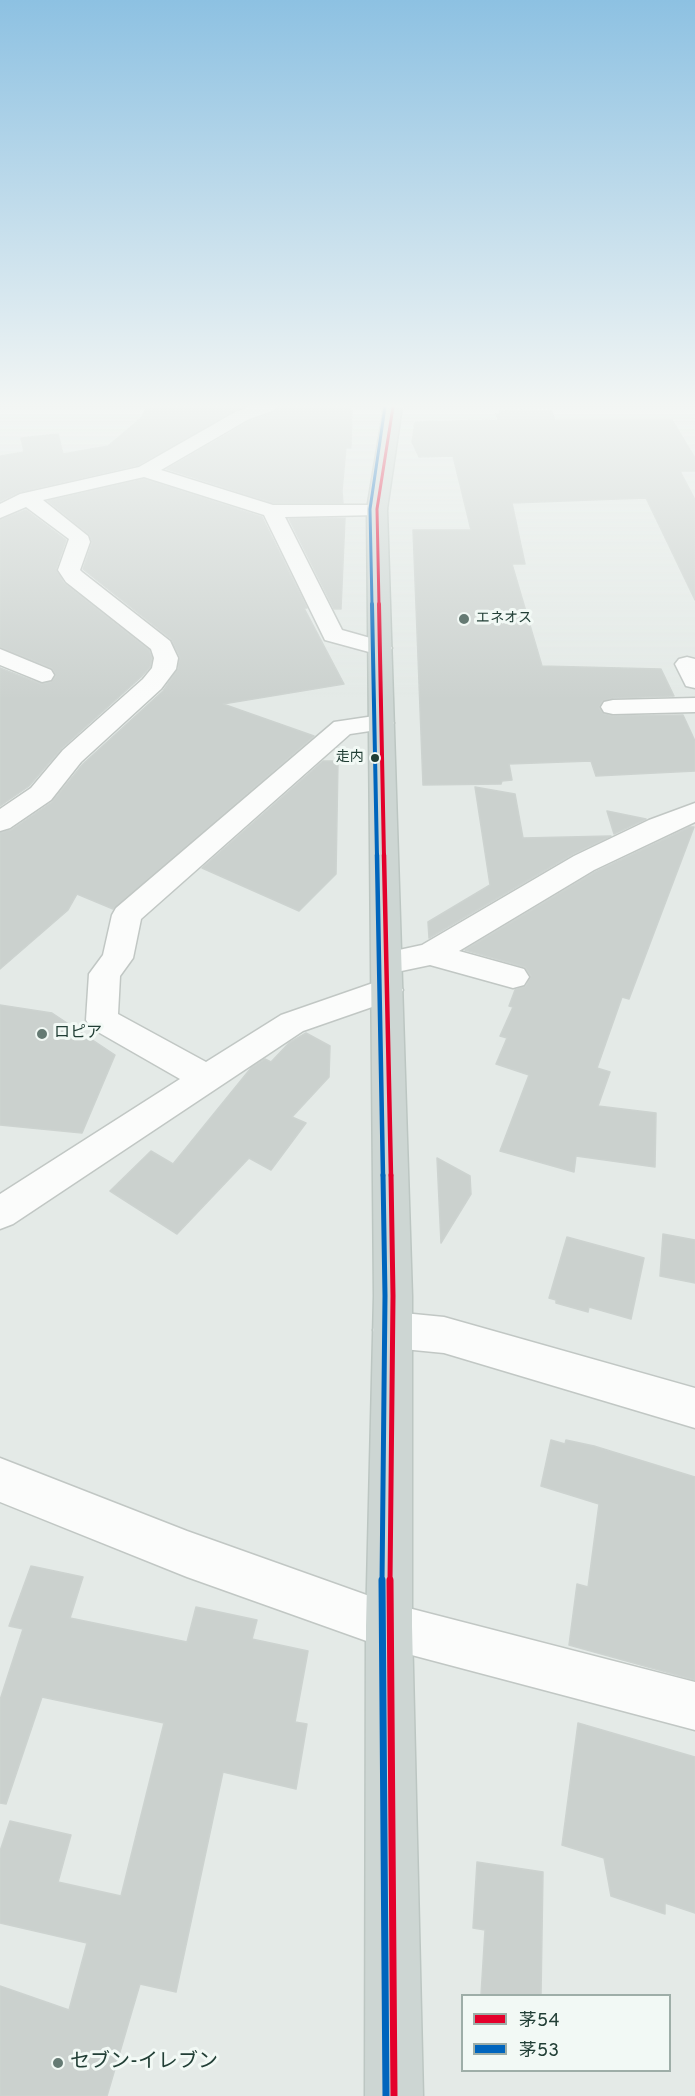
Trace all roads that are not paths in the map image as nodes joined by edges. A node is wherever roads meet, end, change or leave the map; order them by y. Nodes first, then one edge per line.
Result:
1 (14, 505) edge
2 (36, 505) edge
3 (252, 505) edge
4 (378, 505) edge
5 (377, 509) junction
6 (272, 511) junction
7 (0, 512) edge
8 (380, 648) junction
9 (6, 666) edge
10 (42, 675) dead end
11 (695, 705) edge
12 (614, 708) dead end
13 (381, 723) junction
14 (695, 812) edge
15 (0, 822) edge
16 (430, 954) junction
17 (387, 976) junction
18 (513, 977) dead end
19 (207, 1078) junction
20 (0, 1213) edge
21 (393, 1330) junction
22 (695, 1408) edge
23 (0, 1480) edge
24 (390, 1626) junction
25 (695, 1706) edge
26 (394, 2096) edge

1 - 7 street
2 - 15 street
3 - 6 street
4 - 5 main road
5 - 6 street
5 - 8 main road
6 - 8 street
8 - 13 main road
9 - 10 street
11 - 12 street
13 - 17 main road
13 - 19 street
14 - 16 street
16 - 17 street
16 - 18 street
17 - 19 street
17 - 21 main road
19 - 20 street
21 - 22 street
21 - 24 main road
23 - 24 street
24 - 25 street
24 - 26 main road

